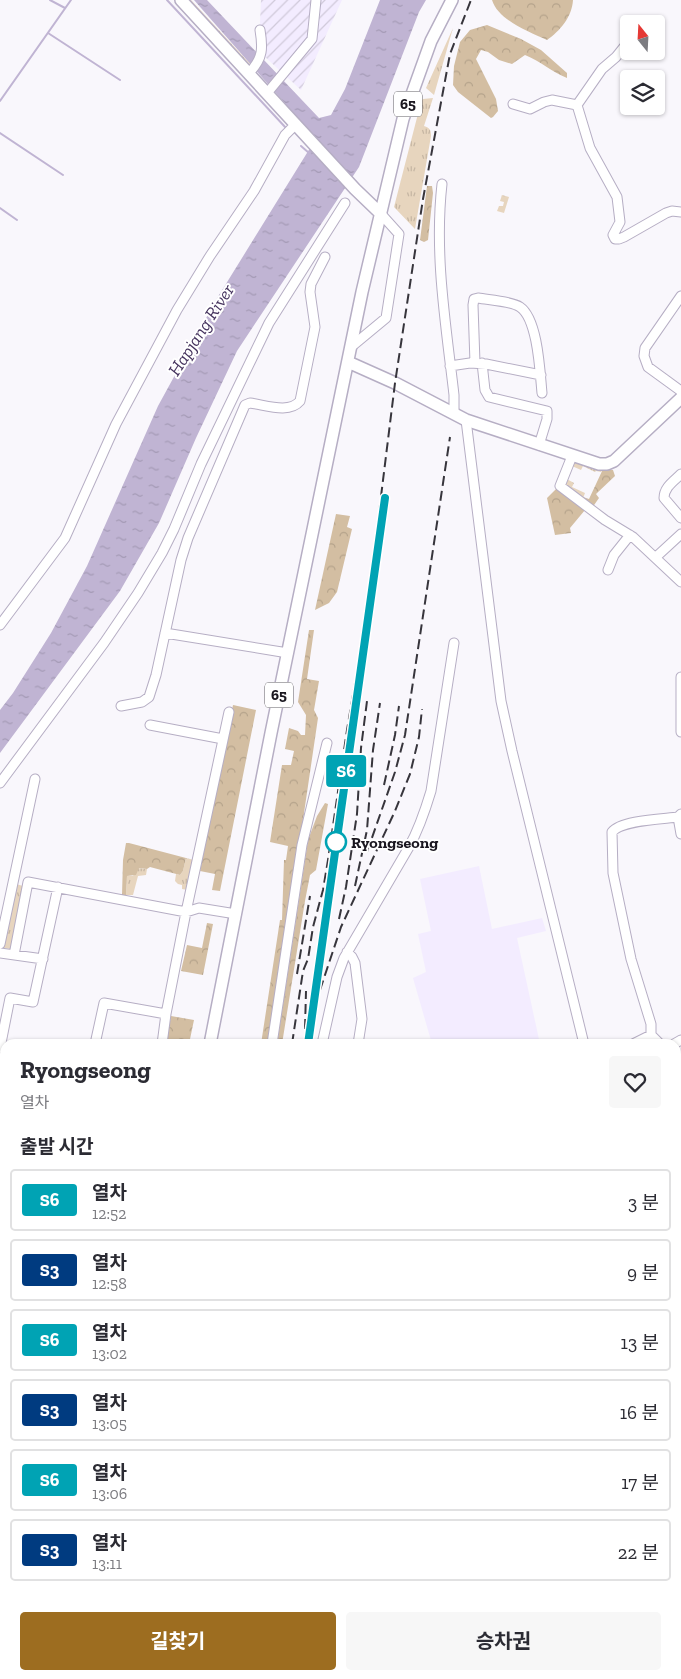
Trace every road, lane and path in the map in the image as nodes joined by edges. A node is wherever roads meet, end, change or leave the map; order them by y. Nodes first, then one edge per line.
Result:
1 (181, 0) edge
2 (316, 0) edge
3 (452, 0) edge
4 (260, 30) dead end
5 (620, 52) edge
6 (251, 71) junction
7 (269, 91) junction
8 (514, 104) dead end
9 (577, 105) junction
10 (297, 125) junction
11 (442, 184) dead end
12 (345, 204) dead end
13 (681, 212) edge
14 (381, 214) junction
15 (324, 257) dead end
16 (681, 296) edge
17 (351, 347) junction
18 (348, 362) junction
19 (478, 363) junction
20 (450, 366) junction
21 (540, 375) junction
22 (681, 391) edge
23 (542, 393) dead end
24 (681, 398) edge
25 (454, 414) junction
26 (466, 420) junction
27 (539, 445) junction
28 (572, 456) junction
29 (681, 474) edge
30 (681, 518) edge
31 (681, 534) edge
32 (630, 535) junction
33 (656, 557) junction
34 (608, 570) dead end
35 (681, 582) edge
36 (0, 625) edge
37 (165, 633) junction
38 (454, 643) dead end
39 (288, 653) junction
40 (681, 677) edge
41 (121, 706) dead end
42 (229, 712) dead end
43 (150, 725) dead end
44 (681, 732) edge
45 (223, 739) junction
46 (327, 743) dead end
47 (35, 779) dead end
48 (0, 783) edge
49 (680, 815) edge
50 (681, 834) edge
51 (14, 879) junction
52 (28, 882) junction
53 (58, 887) junction
54 (186, 912) junction
55 (236, 914) junction
56 (0, 944) edge
57 (347, 952) junction
58 (0, 953) edge
59 (14, 955) junction
60 (43, 959) junction
61 (166, 1014) junction
62 (651, 1035) junction
63 (2, 1039) edge
64 (96, 1039) edge
65 (163, 1039) edge
66 (211, 1039) edge
67 (273, 1039) edge
68 (323, 1039) edge
69 (359, 1039) edge
70 (580, 1039) edge
71 (643, 1039) edge
72 (655, 1039) edge

1 - 6 main road
2 - 7 street
3 - 14 main road, 65
4 - 6 street
5 - 9 street
6 - 7 main road
7 - 10 main road
8 - 9 street
9 - 13 street
10 - 14 main road
10 - 36 street
11 - 20 street
12 - 48 street
14 - 17 main road, 65
14 - 17 street
15 - 37 street
16 - 22 street
17 - 18 main road, 65
18 - 25 main road
18 - 39 main road, 65
19 - 20 street
19 - 21 street
19 - 21 street
19 - 27 street
20 - 25 street
21 - 23 street
24 - 28 main road
25 - 26 main road
26 - 27 main road
26 - 70 street
27 - 28 main road
28 - 32 street
29 - 30 street
31 - 33 street
32 - 33 street
32 - 34 street
33 - 35 street
37 - 39 street
37 - 41 street
38 - 57 street
39 - 55 main road, 65
40 - 44 street
42 - 45 street
43 - 45 street
45 - 54 street
46 - 67 street
47 - 51 street
49 - 50 street
49 - 62 street
51 - 52 street
51 - 56 street
52 - 53 street
52 - 59 street
53 - 54 street
53 - 60 street
54 - 55 street
54 - 61 street
55 - 66 main road, 65
57 - 68 street
57 - 69 street
58 - 59 street
59 - 60 street
60 - 63 street
61 - 64 street
61 - 65 street
62 - 71 street
62 - 72 street

